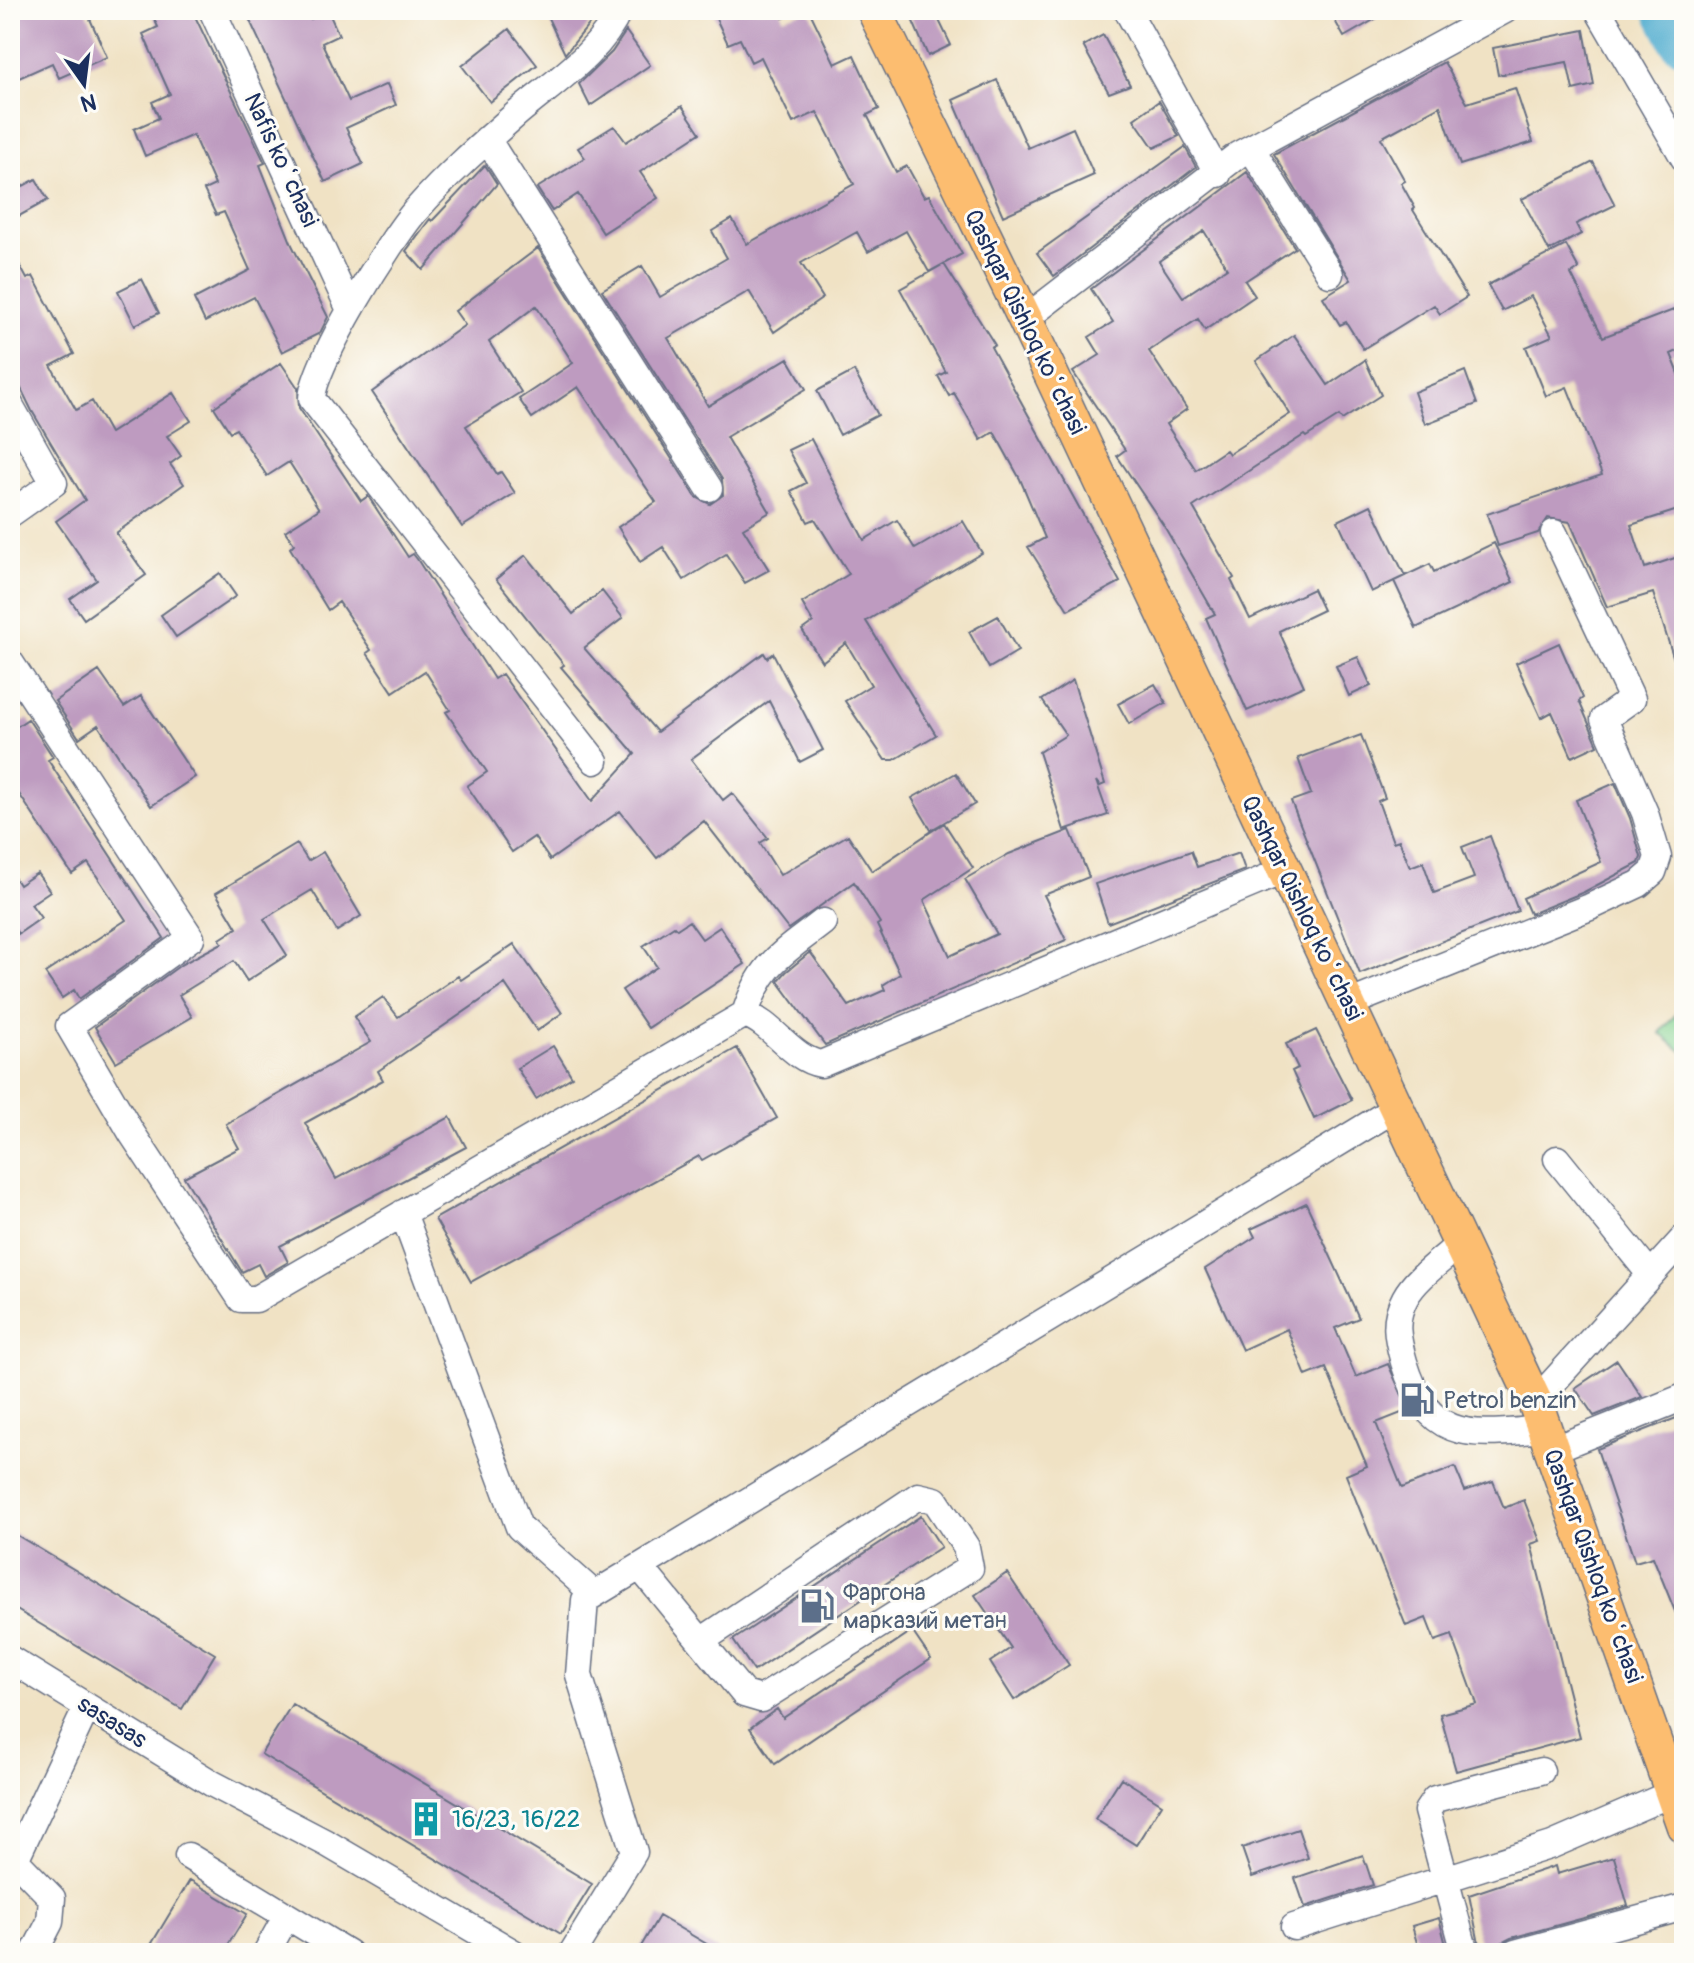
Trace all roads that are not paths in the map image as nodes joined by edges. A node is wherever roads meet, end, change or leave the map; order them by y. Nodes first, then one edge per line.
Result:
1 (212, 10) edge
2 (619, 10) edge
3 (874, 10) edge
4 (1127, 10) edge
5 (1505, 10) edge
6 (1598, 10) edge
7 (487, 139) junction
8 (1251, 148) junction
9 (1684, 158) edge
10 (1218, 174) junction
11 (1330, 274) dead end
12 (350, 310) junction
13 (1025, 319) junction
14 (10, 405) edge
15 (709, 488) dead end
16 (10, 514) edge
17 (1554, 533) dead end
18 (10, 662) edge
19 (595, 761) dead end
20 (1283, 871) junction
21 (823, 922) dead end
22 (1348, 1004) junction
23 (745, 1014) junction
24 (1396, 1108) junction
25 (1557, 1159) dead end
26 (403, 1213) junction
27 (1684, 1238) edge
28 (1462, 1242) junction
29 (1650, 1274) junction
30 (1684, 1397) edge
31 (1544, 1427) junction
32 (640, 1567) junction
33 (594, 1594) junction
34 (701, 1641) junction
35 (10, 1659) edge
36 (87, 1707) junction
37 (1541, 1771) dead end
38 (1681, 1802) edge
39 (188, 1856) dead end
40 (12, 1858) edge
41 (1446, 1879) junction
42 (1684, 1907) edge
43 (286, 1917) junction
44 (1294, 1927) dead end
45 (34, 1953) edge
46 (266, 1953) edge
47 (348, 1953) edge
48 (514, 1953) edge
49 (572, 1953) edge
50 (1470, 1953) edge
51 (1515, 1953) edge

1 - 12 street, Nafis koʻchasi
2 - 7 street
3 - 13 main road, Qashqar Qishloq koʻchasi
4 - 10 street
5 - 8 street
6 - 9 street
7 - 12 street
7 - 15 street
8 - 10 street
8 - 11 street
10 - 13 street
12 - 19 street
13 - 20 main road, Qashqar Qishloq koʻchasi
14 - 16 street
17 - 22 street
18 - 26 street
20 - 22 main road, Qashqar Qishloq koʻchasi
20 - 23 street
21 - 23 street
22 - 24 main road, Qashqar Qishloq koʻchasi
23 - 26 street
24 - 28 main road, Qashqar Qishloq koʻchasi
24 - 32 street
25 - 29 street
26 - 33 street
27 - 29 street
28 - 31 main road, Qashqar Qishloq koʻchasi
28 - 31 street
29 - 31 street
30 - 31 street
31 - 38 main road, Qashqar Qishloq koʻchasi
32 - 33 street
32 - 34 street
33 - 49 street
34 - 34 street
35 - 36 street, sasasas
36 - 40 street
36 - 48 street, sasasas
37 - 41 street
38 - 41 street
39 - 43 street
40 - 45 street
41 - 44 street
41 - 50 street
42 - 51 street
43 - 46 street
43 - 47 street

